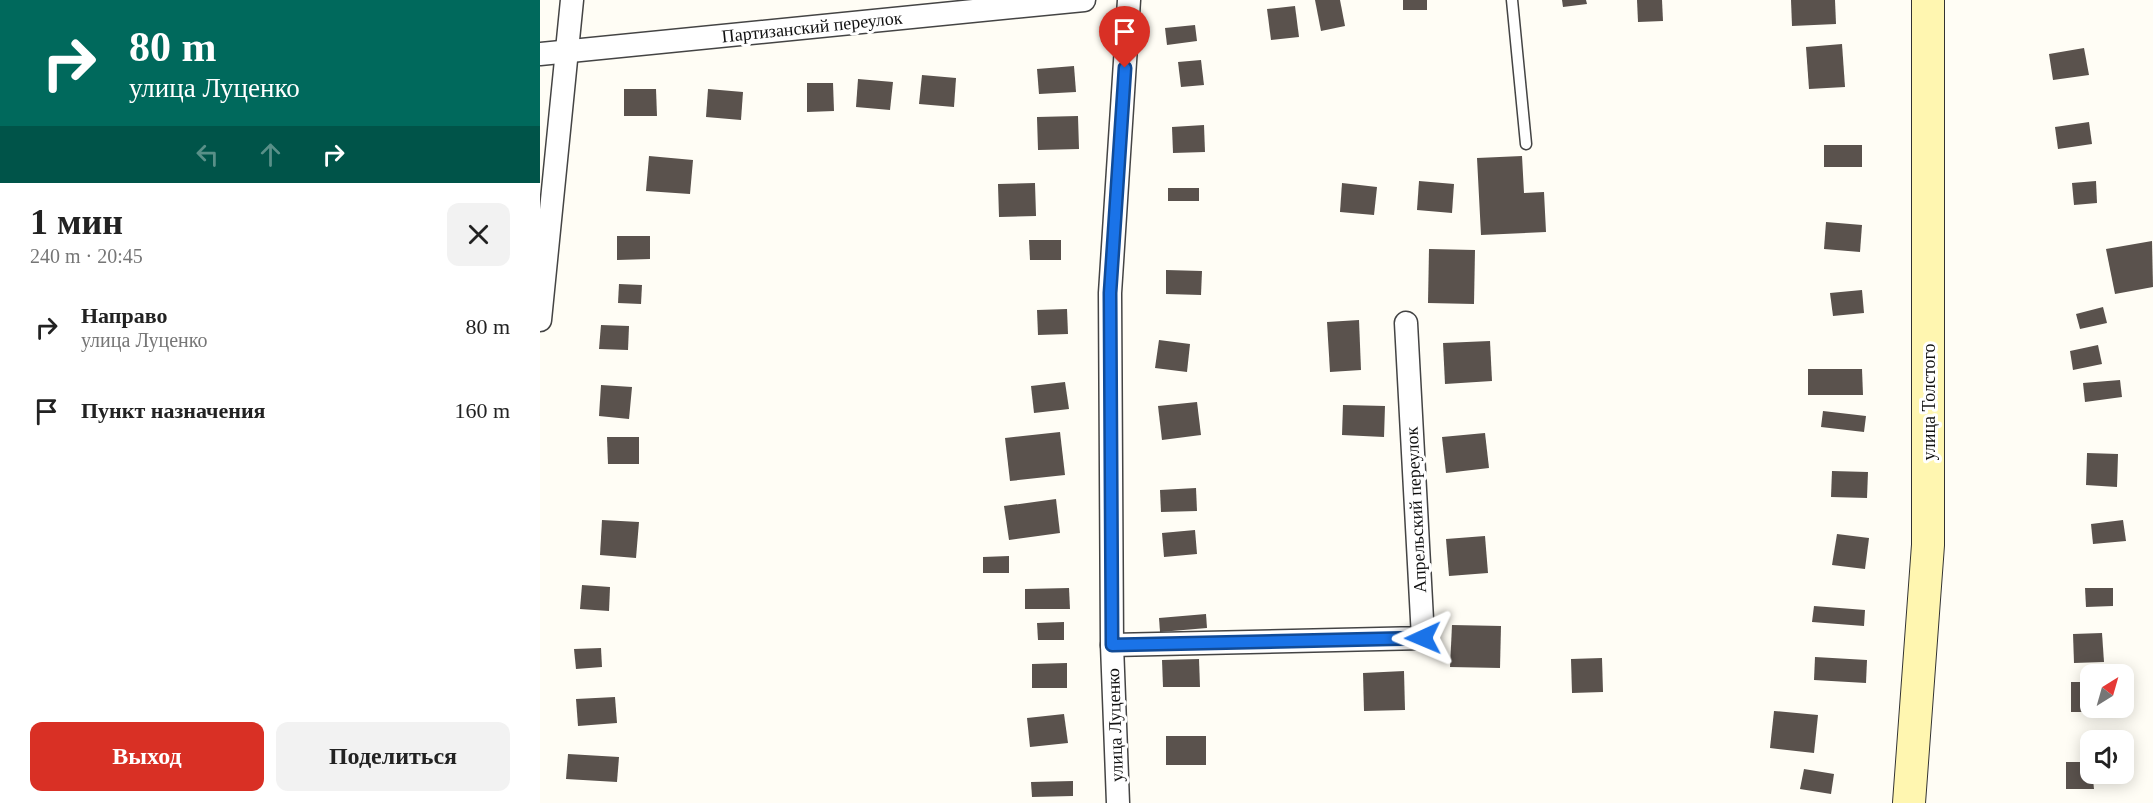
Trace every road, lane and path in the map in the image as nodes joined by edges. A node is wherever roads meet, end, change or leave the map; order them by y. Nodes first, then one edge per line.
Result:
1 (572, 0) edge
2 (1084, 0) edge
3 (1129, 0) edge
4 (1512, 0) edge
5 (1928, 0) edge
6 (565, 51) junction
7 (540, 54) edge
8 (1526, 144) dead end
9 (540, 320) edge
10 (1406, 323) dead end
11 (1112, 645) junction
12 (1118, 803) edge
13 (1910, 803) edge

1 - 6 street
2 - 6 street, Партизанский переулок
3 - 11 street, улица Луценко
4 - 8 lane
5 - 13 main road, улица Толстого
6 - 7 street, Партизанский переулок
6 - 9 street
10 - 11 street, Апрельский переулок
11 - 12 street, улица Луценко

